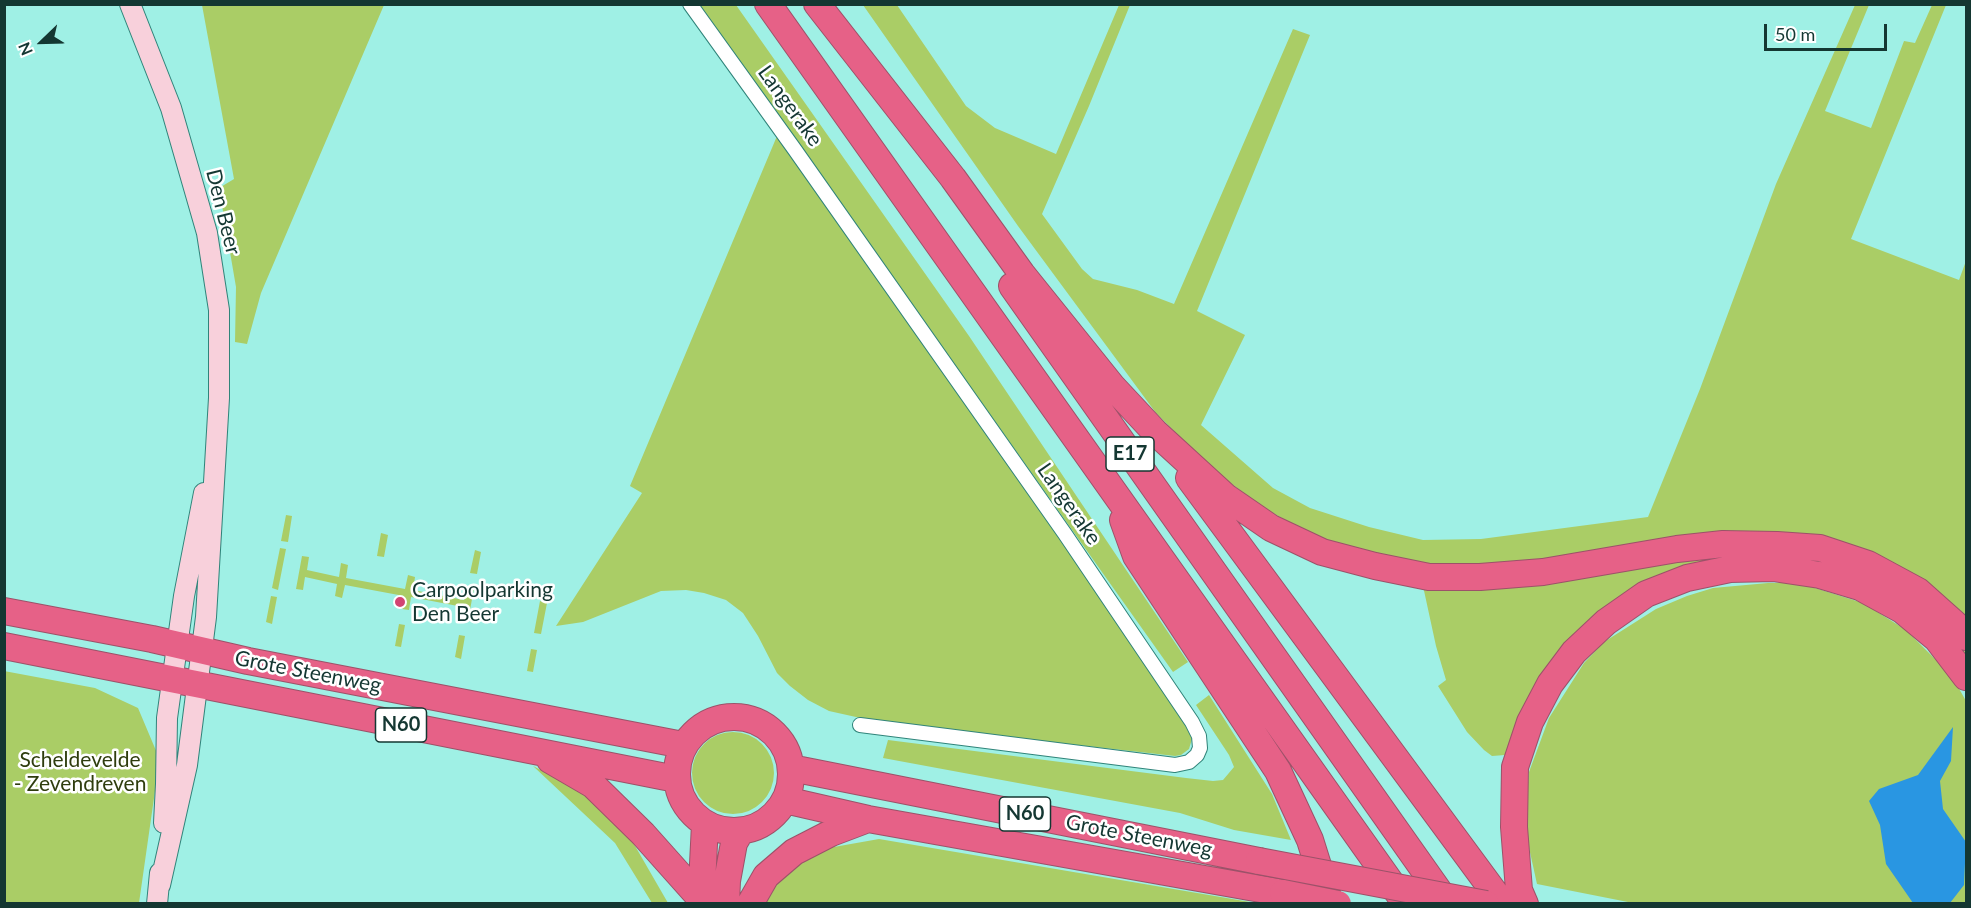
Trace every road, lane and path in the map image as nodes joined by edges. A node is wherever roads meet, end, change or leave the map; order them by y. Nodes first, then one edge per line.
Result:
1 (130, 4) edge
2 (690, 4) edge
3 (768, 4) edge
4 (815, 4) edge
5 (1155, 432) junction
6 (1112, 488) junction
7 (4, 611) edge
8 (1966, 637) edge
9 (4, 646) edge
10 (190, 647) junction
11 (1966, 676) edge
12 (184, 682) junction
13 (860, 725) dead end
14 (683, 745) junction
15 (532, 750) junction
16 (791, 768) junction
17 (676, 779) junction
18 (785, 800) junction
19 (868, 819) junction
20 (705, 824) junction
21 (741, 831) junction
22 (158, 894) edge
23 (709, 902) edge
24 (750, 903) edge
25 (1330, 903) edge
26 (1338, 903) edge
27 (1406, 903) edge
28 (1448, 903) edge
29 (1486, 903) edge
30 (1503, 903) edge
31 (1525, 903) edge

1 - 10 street, Den Beer
2 - 13 street, Langerake
3 - 6 highway, E17
4 - 5 highway
4 - 28 highway, E17
5 - 8 highway
5 - 30 highway
6 - 25 highway
6 - 27 highway, E17
7 - 10 highway, Grote Steenweg / N60
9 - 12 highway, Grote Steenweg / N60
10 - 12 street, Den Beer
10 - 14 highway, Grote Steenweg / N60
11 - 31 highway
12 - 15 highway, Grote Steenweg / N60
12 - 22 street, Den Beer
14 - 16 highway
14 - 17 highway
15 - 17 highway, Grote Steenweg / N60
15 - 23 highway
16 - 18 highway
16 - 29 highway, Grote Steenweg / N60, bridge
17 - 20 highway
18 - 19 highway, Grote Steenweg / N60
18 - 21 highway
19 - 24 highway
19 - 26 highway, Grote Steenweg / N60, bridge
20 - 21 highway
20 - 23 highway
21 - 23 highway

